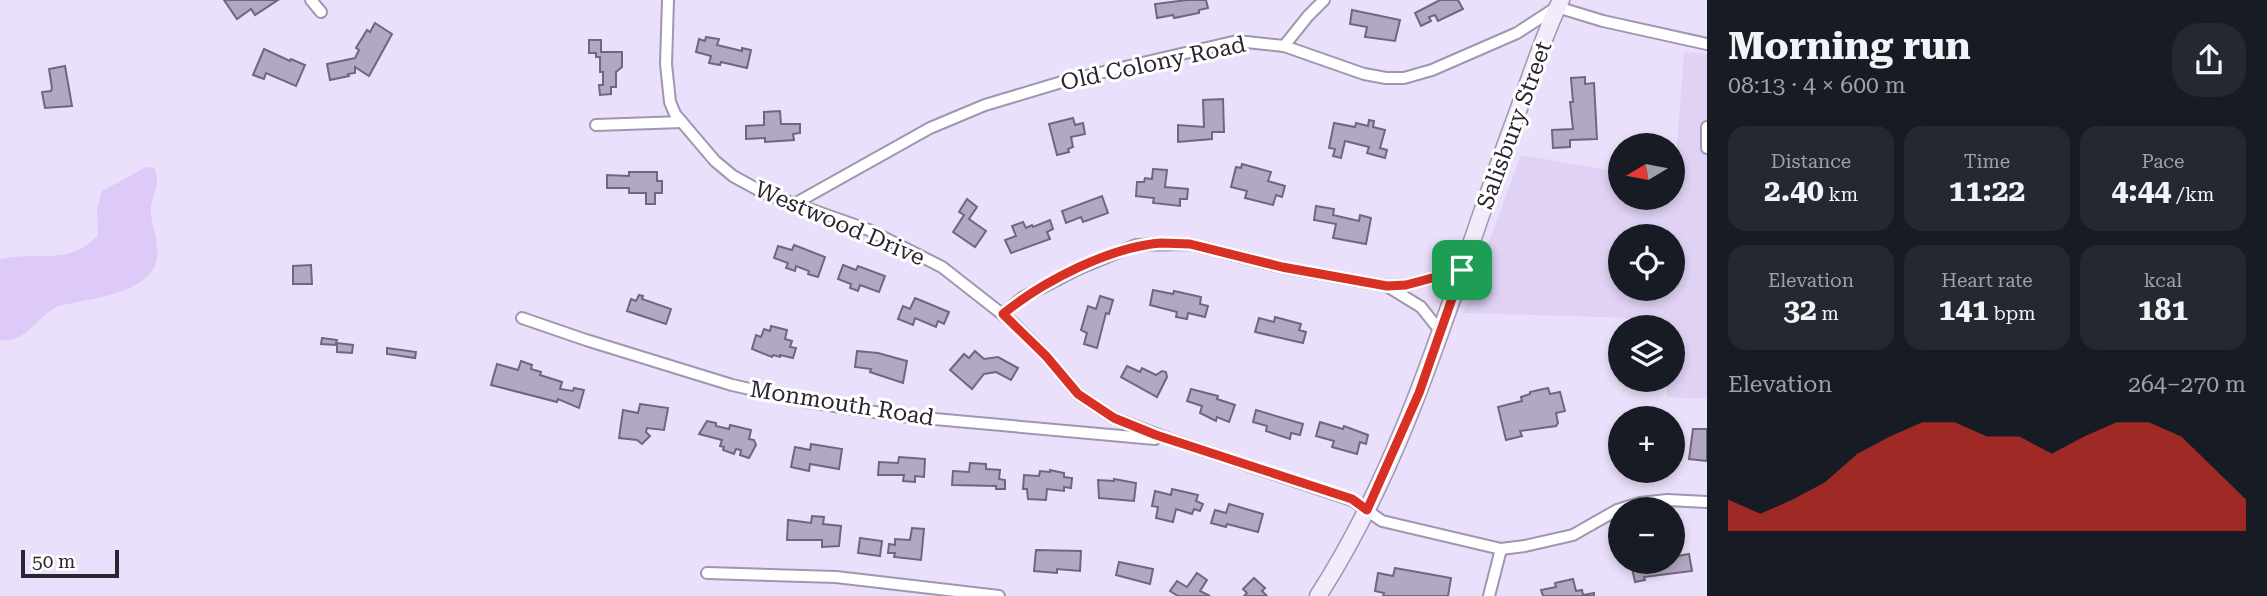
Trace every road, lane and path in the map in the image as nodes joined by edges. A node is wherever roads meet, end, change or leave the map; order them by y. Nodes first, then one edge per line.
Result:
1 (311, 0) edge
2 (668, 0) edge
3 (1324, 0) edge
4 (1559, 4) edge
5 (321, 12) dead end
6 (1707, 44) edge
7 (1284, 46) junction
8 (682, 122) junction
9 (596, 125) dead end
10 (1707, 127) edge
11 (1707, 148) edge
12 (796, 203) junction
13 (1462, 270) junction
14 (1387, 286) junction
15 (1003, 314) junction
16 (522, 318) dead end
17 (1441, 332) junction
18 (1172, 440) junction
19 (1707, 502) edge
20 (1367, 510) junction
21 (1502, 549) junction
22 (707, 573) dead end
23 (999, 596) edge
24 (1318, 596) edge
25 (1489, 596) edge

1 - 5 street
2 - 8 street, Westwood Drive
3 - 7 street
4 - 6 street
4 - 7 street, Old Colony Road
4 - 13 main road, Salisbury Street
7 - 12 street, Old Colony Road
8 - 9 street
8 - 12 street, Westwood Drive
10 - 11 street
12 - 15 street, Westwood Drive
13 - 14 street
13 - 17 main road, Salisbury Street
14 - 15 street
14 - 17 street
15 - 18 street, Westwood Drive
16 - 18 street, Monmouth Road
17 - 20 main road, Salisbury Street
18 - 20 street, Westwood Drive
19 - 21 street
20 - 21 street, Westwood Drive
20 - 24 main road, Salisbury Street
21 - 25 street
22 - 23 street

